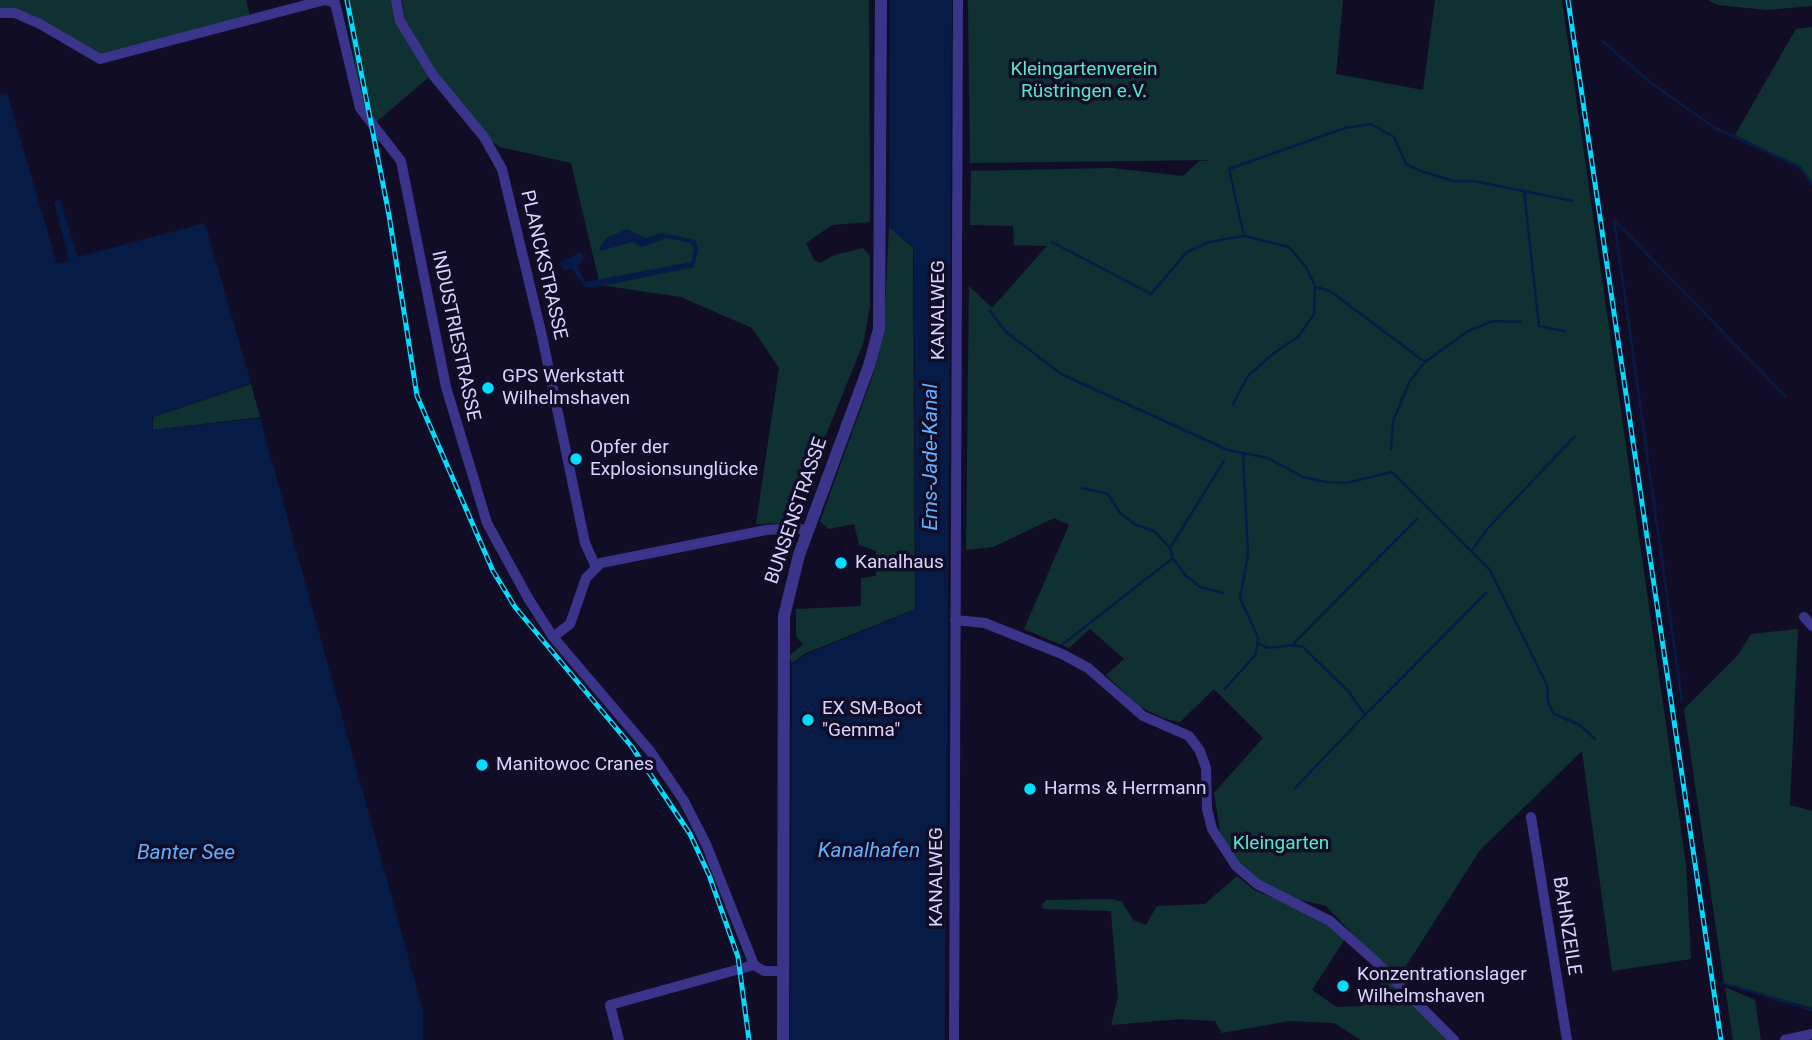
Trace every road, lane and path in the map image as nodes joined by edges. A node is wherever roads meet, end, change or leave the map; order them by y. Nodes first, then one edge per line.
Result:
1 (396, 0) edge
2 (881, 0) edge
3 (958, 0) edge
4 (331, 1) edge
5 (0, 13) edge
6 (807, 531) junction
7 (595, 565) junction
8 (1804, 617) dead end
9 (955, 620) junction
10 (1812, 626) edge
11 (554, 637) junction
12 (1531, 817) dead end
13 (754, 965) junction
14 (783, 971) junction
15 (1812, 1034) edge
16 (620, 1040) edge
17 (783, 1040) edge
18 (954, 1040) edge
19 (1454, 1040) edge
20 (1567, 1040) edge
21 (1785, 1040) edge

1 - 7 street, PLANCKSTRASSE
2 - 6 street, BUNSENSTRASSE
3 - 9 street, KANALWEG
4 - 5 street
4 - 11 street, INDUSTRIESTRASSE
6 - 7 street
6 - 14 street, BUNSENSTRASSE
7 - 11 street
8 - 10 street
9 - 18 street, KANALWEG
9 - 19 street
11 - 13 street, INDUSTRIESTRASSE
12 - 20 street, BAHNZEILE
13 - 14 street
13 - 16 street
14 - 17 street, BUNSENSTRASSE
15 - 21 street

